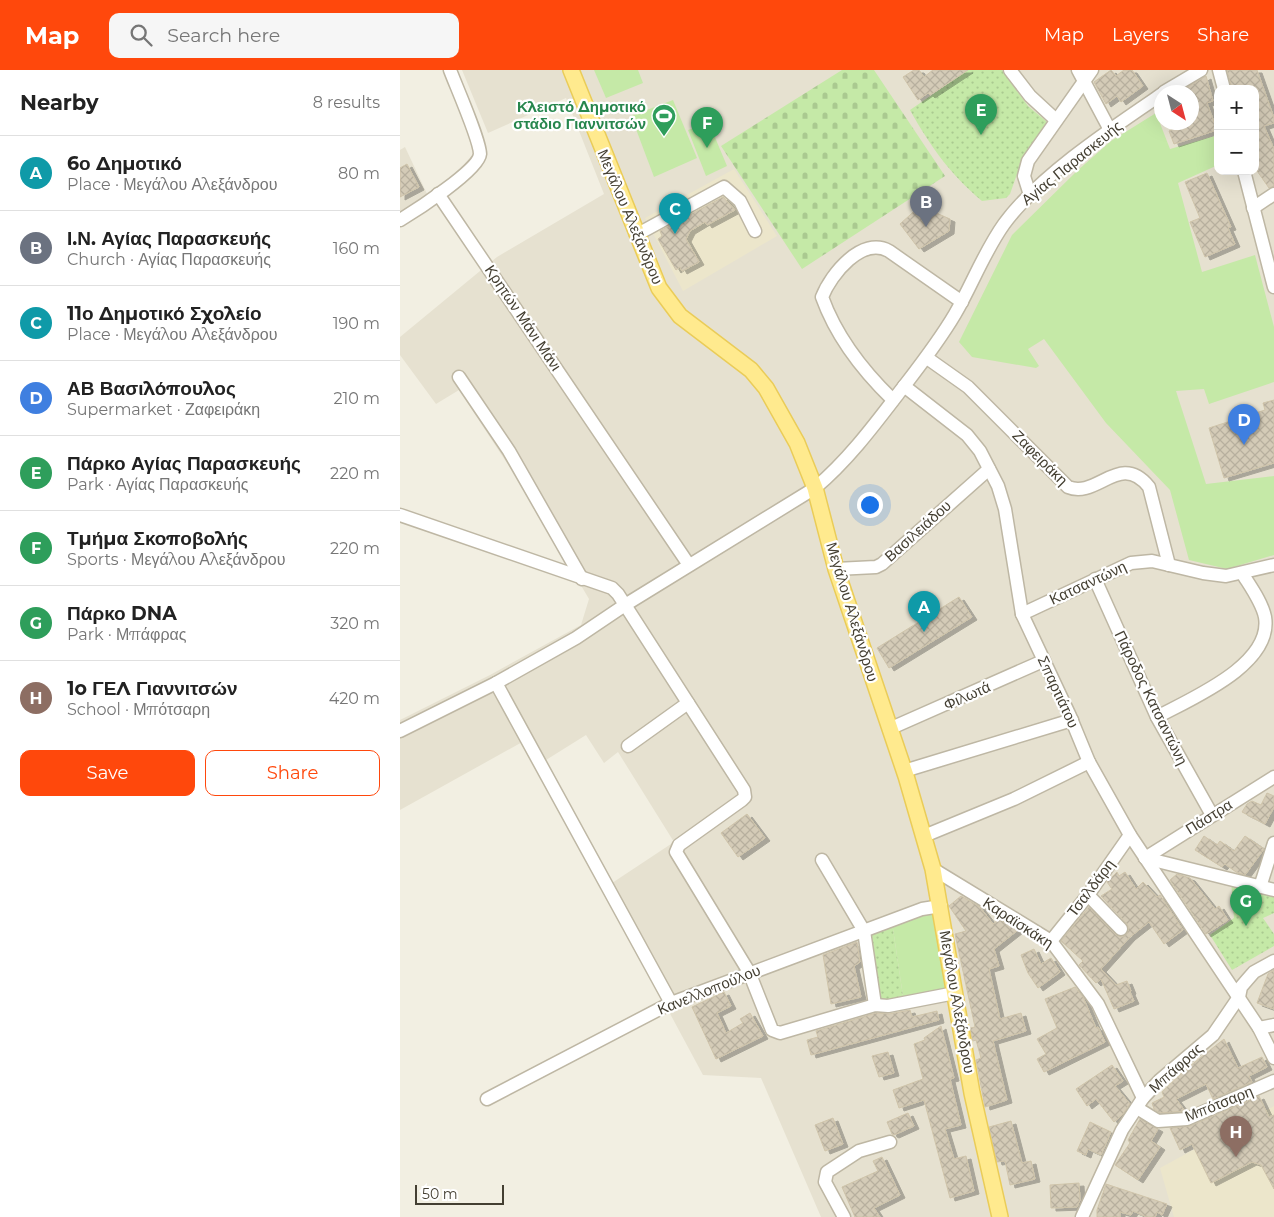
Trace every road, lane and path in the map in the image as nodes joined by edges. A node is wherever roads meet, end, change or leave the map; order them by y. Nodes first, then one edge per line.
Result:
1 (450, 70) edge
2 (570, 70) edge
3 (1010, 70) edge
4 (1092, 70) edge
5 (1201, 70) edge
6 (1219, 70) edge
7 (1081, 75) edge
8 (1176, 85) edge
9 (1223, 85) edge
10 (1154, 99) edge
11 (1056, 120) junction
12 (1110, 130) junction
13 (1245, 175) edge
14 (438, 194) junction
15 (1274, 194) edge
16 (1030, 195) junction
17 (1253, 208) junction
18 (400, 220) edge
19 (755, 231) dead end
20 (636, 235) junction
21 (1274, 287) edge
22 (962, 302) junction
23 (927, 358) junction
24 (459, 378) dead end
25 (904, 386) junction
26 (893, 400) junction
27 (989, 469) junction
28 (816, 488) junction
29 (400, 515) edge
30 (689, 565) junction
31 (1170, 565) junction
32 (1274, 565) edge
33 (836, 569) junction
34 (1242, 572) junction
35 (582, 579) junction
36 (1095, 579) junction
37 (625, 605) junction
38 (1022, 614) junction
39 (1043, 660) junction
40 (496, 683) junction
41 (688, 703) junction
42 (1157, 717) junction
43 (1072, 720) junction
44 (889, 729) junction
45 (400, 731) edge
46 (628, 746) dead end
47 (1089, 762) junction
48 (904, 771) junction
49 (1274, 777) edge
50 (1212, 815) junction
51 (1130, 835) junction
52 (924, 836) junction
53 (1274, 843) edge
54 (1145, 858) junction
55 (822, 860) dead end
56 (933, 869) junction
57 (1260, 887) junction
58 (1274, 890) edge
59 (1088, 895) junction
60 (940, 906) junction
61 (1121, 928) dead end
62 (864, 932) junction
63 (1051, 941) junction
64 (1274, 961) edge
65 (749, 972) junction
66 (955, 993) junction
67 (1238, 997) junction
68 (671, 1003) junction
69 (875, 1005) junction
70 (1274, 1025) edge
71 (1259, 1028) junction
72 (1274, 1058) edge
73 (1274, 1081) edge
74 (488, 1099) dead end
75 (1140, 1103) junction
76 (890, 1142) dead end
77 (844, 1217) edge
78 (1000, 1217) edge
79 (1082, 1217) edge

1 - 14 street
2 - 20 main road, Μεγάλου Αλεξάνδρου
3 - 11 street
4 - 7 street
5 - 8 street, Αγίας Παρασκευής
6 - 9 street
7 - 11 street
7 - 12 street
10 - 12 street, Αγίας Παρασκευής
11 - 16 street
12 - 16 street, Αγίας Παρασκευής
13 - 17 street
14 - 18 street
14 - 30 street, Κρητών Μάνι Μάνι
15 - 17 street
16 - 22 street, Αγίας Παρασκευής
17 - 21 street
19 - 20 street
20 - 28 main road, Μεγάλου Αλεξάνδρου
22 - 23 street, Αγίας Παρασκευής
22 - 26 street
23 - 25 street, Αγίας Παρασκευής
23 - 31 street, Ζαφειράκη
24 - 35 street
25 - 26 street, Αγίας Παρασκευής
25 - 27 street, Σπαρτιάτου
26 - 28 street, Αγίας Παρασκευής
27 - 33 street, Βασιλειάδου
27 - 38 street, Σπαρτιάτου
28 - 30 street, Αγίας Παρασκευής
28 - 33 main road, Μεγάλου Αλεξάνδρου
29 - 35 street
30 - 37 street, Αγίας Παρασκευής
31 - 34 street, Κατσαντώνη
31 - 36 street, Κατσαντώνη
32 - 34 street, Κατσαντώνη
33 - 44 main road, Μεγάλου Αλεξάνδρου
34 - 42 street
35 - 37 street
36 - 38 street, Κατσαντώνη
36 - 42 street, Πάροδος Κατσαντώνη
37 - 40 street, Αγίας Παρασκευής
37 - 41 street
38 - 39 street, Σπαρτιάτου
39 - 43 street, Σπαρτιάτου
39 - 44 street, Φιλωτά
40 - 45 street, Αγίας Παρασκευής
40 - 68 street
41 - 46 street
41 - 65 street
42 - 50 street, Πάροδος Κατσαντώνη
43 - 47 street, Σπαρτιάτου
43 - 48 street
44 - 48 main road, Μεγάλου Αλεξάνδρου
47 - 51 street, Σπαρτιάτου
47 - 52 street
48 - 52 main road, Μεγάλου Αλεξάνδρου
49 - 50 street, Πάστρα
50 - 54 street, Πάστρα
51 - 54 street, Σπαρτιάτου
51 - 59 street, Τσαλδάρη
52 - 56 main road, Μεγάλου Αλεξάνδρου
53 - 57 street
54 - 57 street
54 - 67 street, Σπαρτιάτου
55 - 62 street
56 - 60 main road, Μεγάλου Αλεξάνδρου
56 - 63 street, Καραϊσκάκη
57 - 58 street
59 - 61 street
59 - 63 street, Τσαλδάρη
60 - 62 street, Κανελλοπούλου
60 - 66 main road, Μεγάλου Αλεξάνδρου
62 - 65 street, Κανελλοπούλου
62 - 69 street
63 - 75 street, Καραϊσκάκη
64 - 67 street, Μπάφρας
65 - 68 street, Κανελλοπούλου
65 - 69 street
66 - 69 street
66 - 78 main road, Μεγάλου Αλεξάνδρου
67 - 71 street, Σπαρτιάτου
67 - 75 street, Μπάφρας
68 - 74 street, Κανελλοπούλου
70 - 71 street
71 - 72 street, Σπαρτιάτου
73 - 75 street, Μπότσαρη
75 - 79 street, Μπάφρας
76 - 77 street

